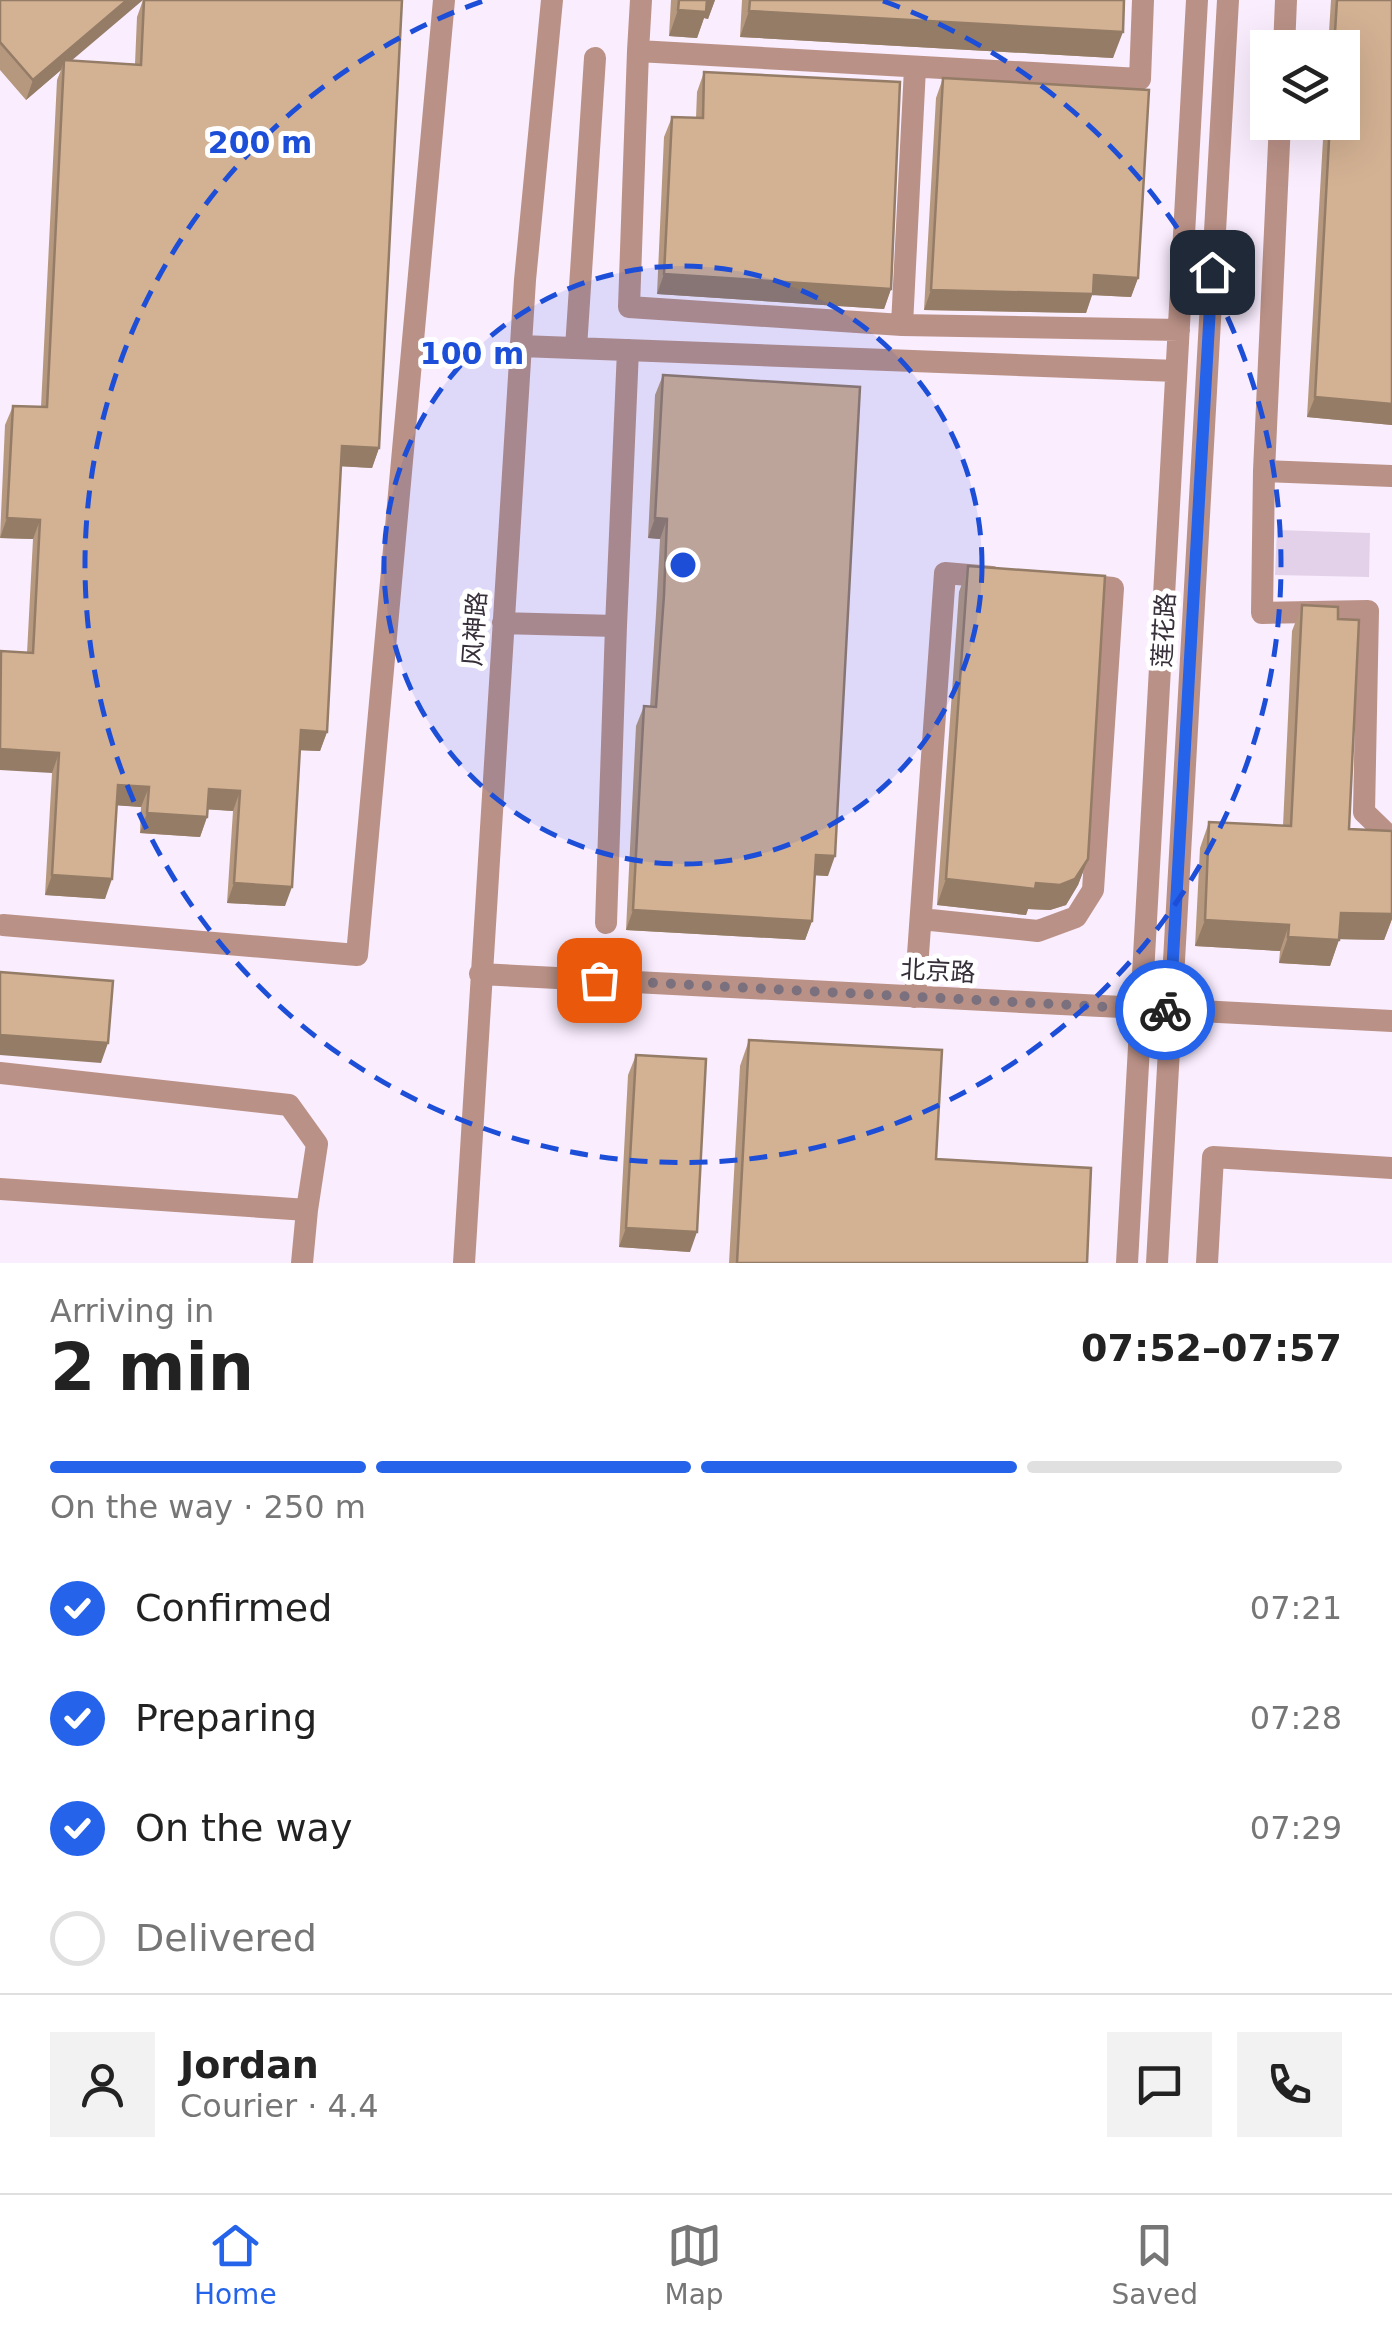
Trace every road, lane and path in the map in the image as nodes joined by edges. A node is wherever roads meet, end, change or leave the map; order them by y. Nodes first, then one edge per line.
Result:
1 (444, 0) edge
2 (552, 0) edge
3 (641, 0) edge
4 (1143, 0) edge
5 (1197, 0) edge
6 (1228, 0) edge
7 (1286, 0) edge
8 (1285, 30) edge
9 (638, 51) junction
10 (594, 58) dead end
11 (915, 68) junction
12 (1279, 140) edge
13 (902, 326) junction
14 (1178, 330) junction
15 (521, 346) junction
16 (576, 348) junction
17 (628, 350) junction
18 (1176, 371) junction
19 (1264, 470) junction
20 (1392, 476) edge
21 (1020, 580) edge
22 (1057, 583) edge
23 (503, 623) junction
24 (616, 626) junction
25 (1392, 839) edge
26 (921, 920) junction
27 (606, 923) dead end
28 (3, 925) dead end
29 (480, 974) junction
30 (916, 997) junction
31 (1140, 1009) junction
32 (1170, 1010) junction
33 (1392, 1022) edge
34 (0, 1073) edge
35 (1392, 1168) edge
36 (0, 1189) edge
37 (306, 1210) junction
38 (302, 1263) edge
39 (464, 1263) edge
40 (1127, 1263) edge
41 (1157, 1263) edge
42 (1208, 1263) edge

1 - 28 street
2 - 15 street, 风神路
3 - 9 street
4 - 11 street
5 - 14 street, 莲花路
6 - 32 street, 莲花路
7 - 8 street
9 - 11 street
9 - 13 street
10 - 16 street
11 - 13 street
12 - 19 street
13 - 14 street
14 - 18 street, 莲花路
15 - 16 street
15 - 23 street, 风神路
16 - 17 street
17 - 18 street
17 - 24 street
18 - 31 street, 莲花路
19 - 20 street
19 - 25 street
21 - 26 street
22 - 26 street
23 - 24 street
23 - 29 street, 风神路
24 - 27 street
26 - 30 street
29 - 30 street, 北京路
29 - 39 street, 风神路
30 - 31 street, 北京路
31 - 32 street, 北京路
31 - 40 street, 莲花路
32 - 33 street, 北京路
32 - 41 street, 莲花路
34 - 37 street
35 - 42 street
36 - 37 street
37 - 38 street

